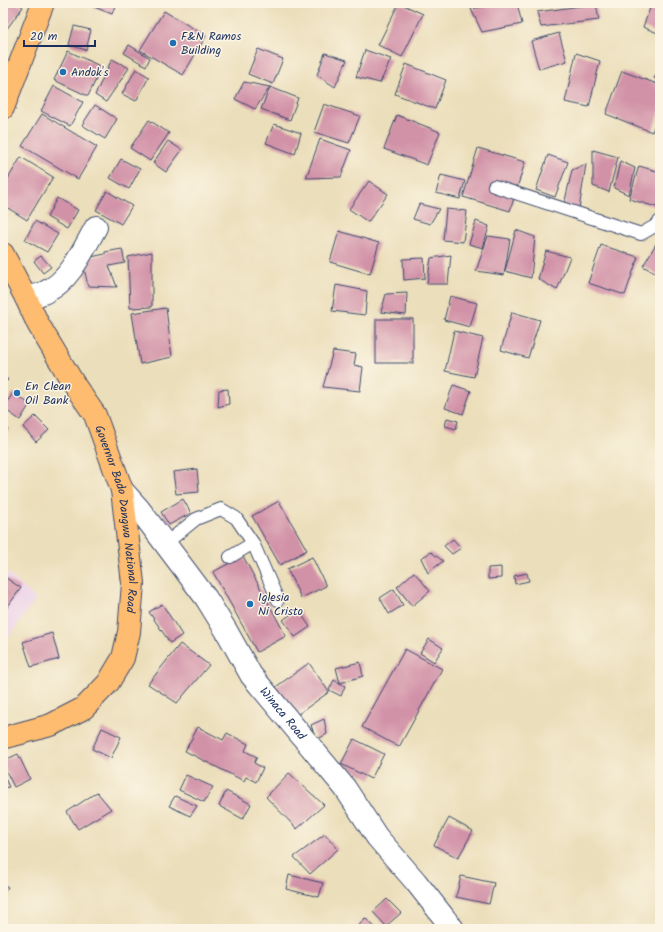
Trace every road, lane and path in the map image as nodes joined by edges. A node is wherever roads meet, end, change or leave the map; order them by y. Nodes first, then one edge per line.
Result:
1 (43, 3) edge
2 (3, 108) edge
3 (494, 186) dead end
4 (660, 221) edge
5 (96, 227) dead end
6 (3, 254) edge
7 (26, 298) junction
8 (122, 490) junction
9 (253, 543) junction
10 (165, 544) junction
11 (230, 557) dead end
12 (278, 600) dead end
13 (3, 738) edge
14 (452, 929) edge

1 - 2 main road
3 - 4 lane
5 - 7 street
6 - 7 main road, Governor Bado Dangwa National Road
7 - 8 main road, Governor Bado Dangwa National Road
8 - 10 street, Winaca Road
8 - 13 main road, Governor Bado Dangwa National Road
9 - 10 lane
9 - 11 lane
9 - 12 lane
10 - 14 street, Winaca Road

